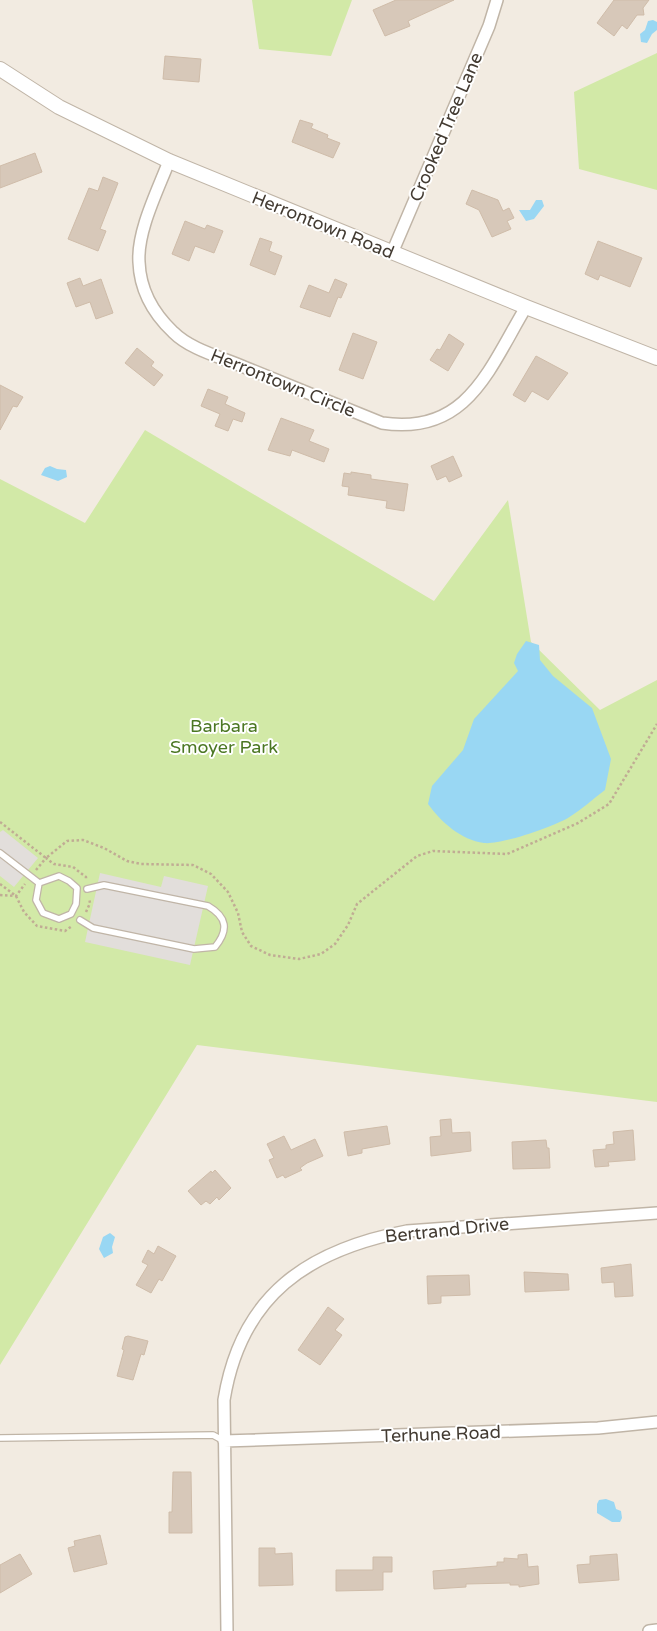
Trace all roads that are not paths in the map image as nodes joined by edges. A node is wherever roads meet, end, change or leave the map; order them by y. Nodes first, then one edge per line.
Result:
1 (497, 0) edge
2 (0, 69) edge
3 (169, 161) junction
4 (392, 253) junction
5 (526, 307) junction
6 (657, 358) edge
7 (0, 853) edge
8 (39, 884) junction
9 (88, 889) road end
10 (80, 920) road end
11 (657, 1213) edge
12 (657, 1422) edge
13 (0, 1438) edge
14 (224, 1441) junction
15 (657, 1630) edge
16 (227, 1631) edge
17 (649, 1631) edge

1 - 4 street, Crooked Tree Lane
2 - 3 street, Herrontown Road
3 - 4 street, Herrontown Road
3 - 5 street, Herrontown Circle
4 - 5 street, Herrontown Road
5 - 6 street, Herrontown Road
7 - 8 lane
8 - 8 lane
9 - 10 lane
11 - 14 street, Bertrand Drive
12 - 14 street, Terhune Road
13 - 14 lane
14 - 16 street, Bertrand Drive
15 - 17 street

